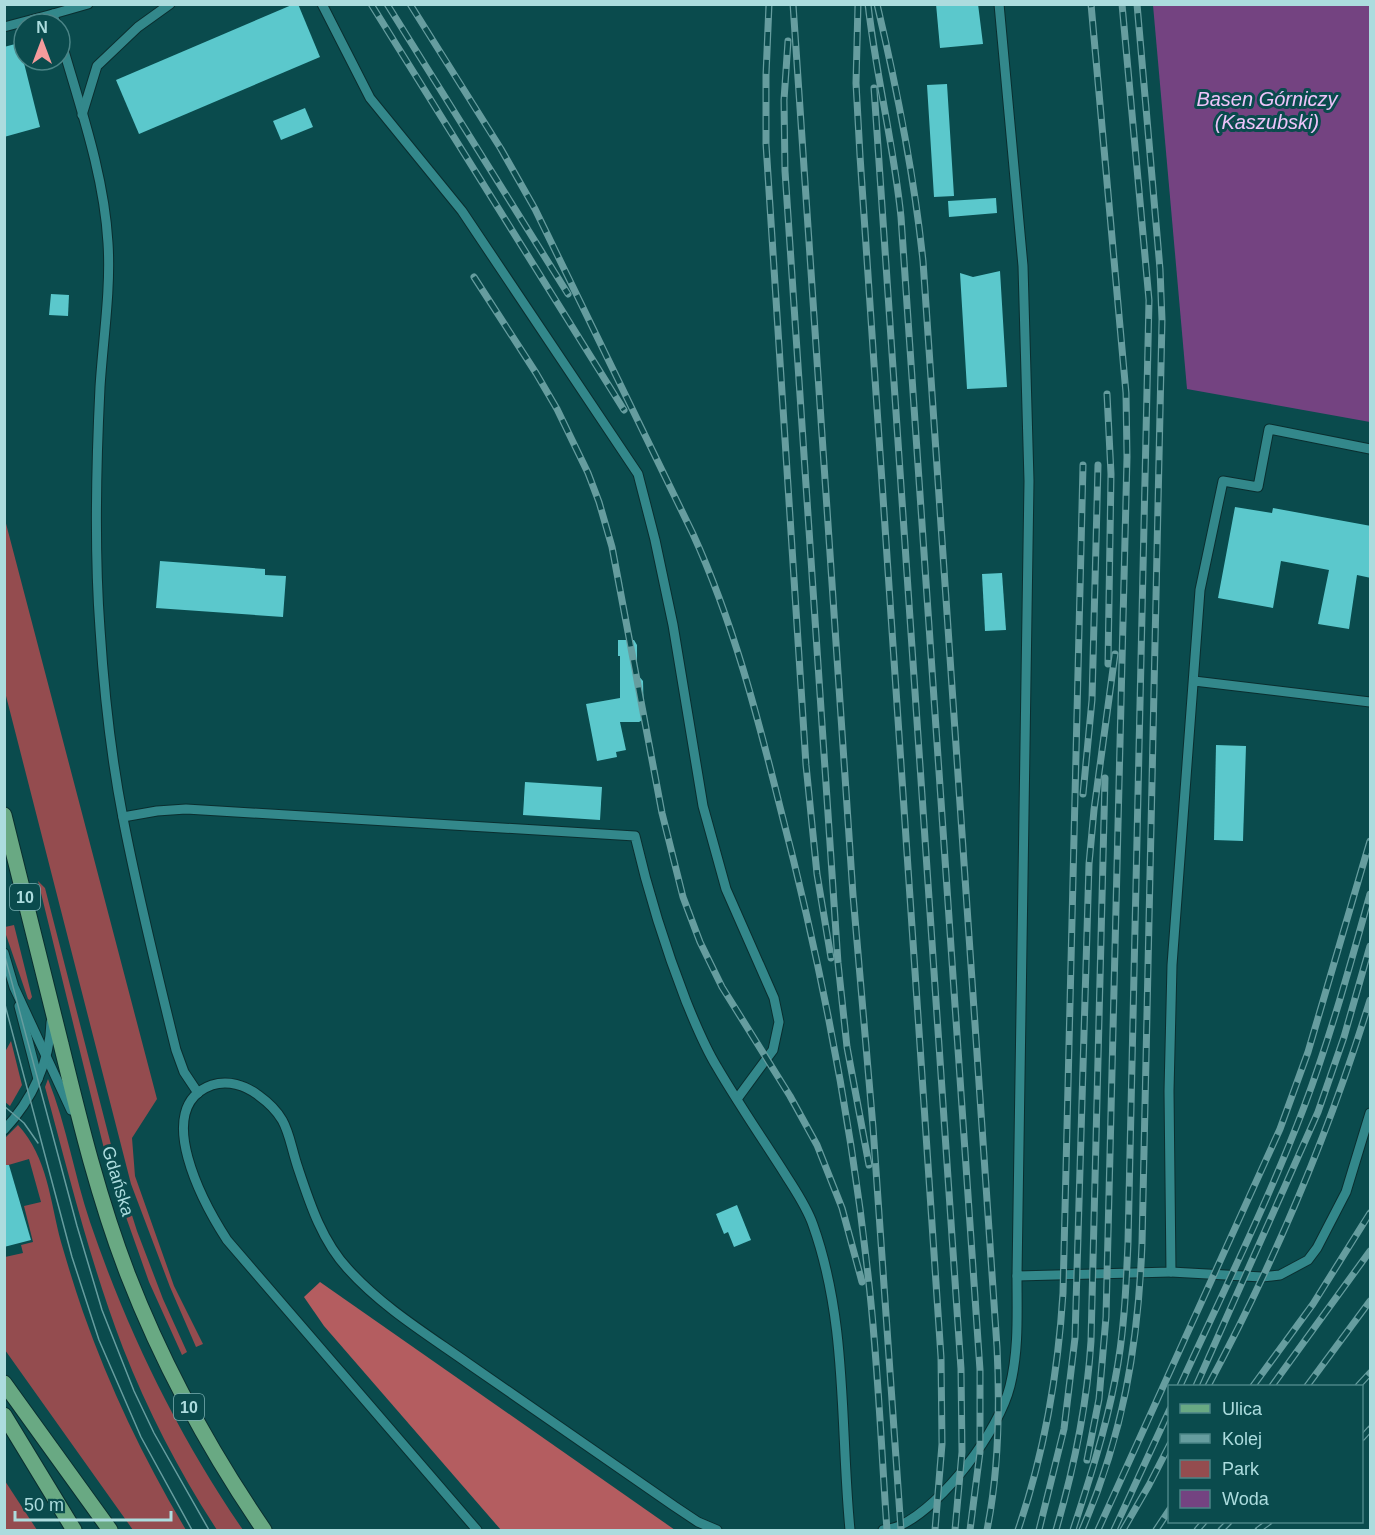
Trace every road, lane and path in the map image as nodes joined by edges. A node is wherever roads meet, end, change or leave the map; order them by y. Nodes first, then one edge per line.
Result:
1 (88, 4) edge
2 (170, 4) edge
3 (322, 4) edge
4 (999, 4) edge
5 (61, 12) edge
6 (70, 72) edge
7 (82, 116) junction
8 (1371, 449) edge
9 (1194, 681) junction
10 (1371, 702) edge
11 (4, 815) edge
12 (123, 817) junction
13 (4, 953) edge
14 (45, 978) junction
15 (11, 979) junction
16 (46, 1056) junction
17 (38, 1080) junction
18 (198, 1093) junction
19 (737, 1099) junction
20 (1371, 1113) edge
21 (4, 1130) edge
22 (94, 1172) junction
23 (1171, 1272) junction
24 (1017, 1276) junction
25 (4, 1383) edge
26 (4, 1415) edge
27 (74, 1530) edge
28 (110, 1530) edge
29 (264, 1530) edge
30 (477, 1530) edge
31 (717, 1530) edge
32 (850, 1530) edge
33 (883, 1530) edge

1 - 5 lane
2 - 7 lane
3 - 19 lane
4 - 24 lane
6 - 7 lane
7 - 12 lane
8 - 9 lane
9 - 10 lane
9 - 23 lane
11 - 14 main road, Gdańska / 10
12 - 18 lane
12 - 19 lane
13 - 15 lane
14 - 16 lane
14 - 22 main road, Gdańska / 10
15 - 16 lane
15 - 17 lane
16 - 17 lane
16 - 22 lane
17 - 21 lane
18 - 30 lane
18 - 31 lane
19 - 32 lane
20 - 23 lane
22 - 29 main road, Gdańska / 10
23 - 24 lane
24 - 33 lane
25 - 28 main road
26 - 27 main road

